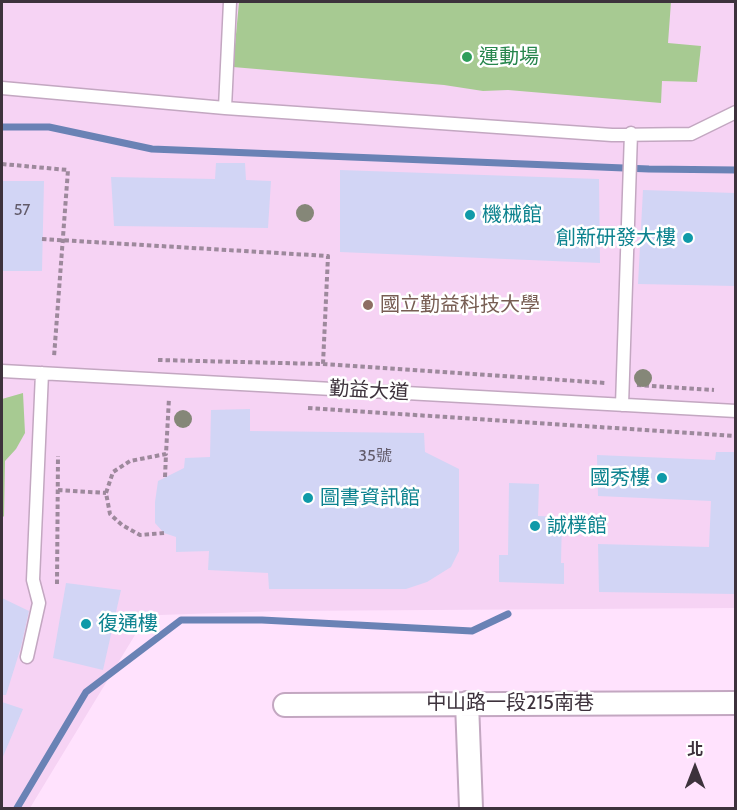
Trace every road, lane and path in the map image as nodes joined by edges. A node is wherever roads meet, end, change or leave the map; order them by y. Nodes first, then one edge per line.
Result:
1 (230, 2) edge
2 (2, 88) edge
3 (225, 108) junction
4 (735, 112) edge
5 (631, 133) junction
6 (2, 164) edge
7 (42, 239) dead end
8 (63, 240) junction
9 (43, 356) dead end
10 (54, 357) junction
11 (65, 357) dead end
12 (147, 359) dead end
13 (323, 364) junction
14 (2, 371) edge
15 (42, 373) junction
16 (622, 384) junction
17 (724, 390) dead end
18 (158, 398) dead end
19 (169, 398) junction
20 (180, 399) dead end
21 (622, 405) junction
22 (296, 407) dead end
23 (735, 411) edge
24 (735, 436) edge
25 (58, 446) dead end
26 (166, 454) junction
27 (165, 477) dead end
28 (58, 490) junction
29 (106, 493) junction
30 (164, 532) dead end
31 (57, 584) dead end
32 (27, 657) dead end
33 (467, 703) junction
34 (735, 703) edge
35 (285, 705) dead end
36 (471, 808) edge

1 - 3 lane
2 - 3 lane
3 - 5 lane
4 - 5 lane
5 - 16 lane
6 - 8 path
7 - 8 path
8 - 10 path
8 - 13 path
9 - 10 path
10 - 11 path
12 - 13 path
13 - 16 path
14 - 15 lane, 勤益大道
15 - 21 lane, 勤益大道
15 - 32 lane
16 - 17 path
16 - 21 lane
18 - 19 path
19 - 20 path
19 - 26 path
21 - 23 lane, 勤益大道
22 - 24 path
25 - 28 path
26 - 27 path
26 - 29 path
28 - 29 path
28 - 31 path
29 - 30 path
33 - 34 street, 中山路一段215南巷
33 - 35 street, 中山路一段215南巷
33 - 36 street

